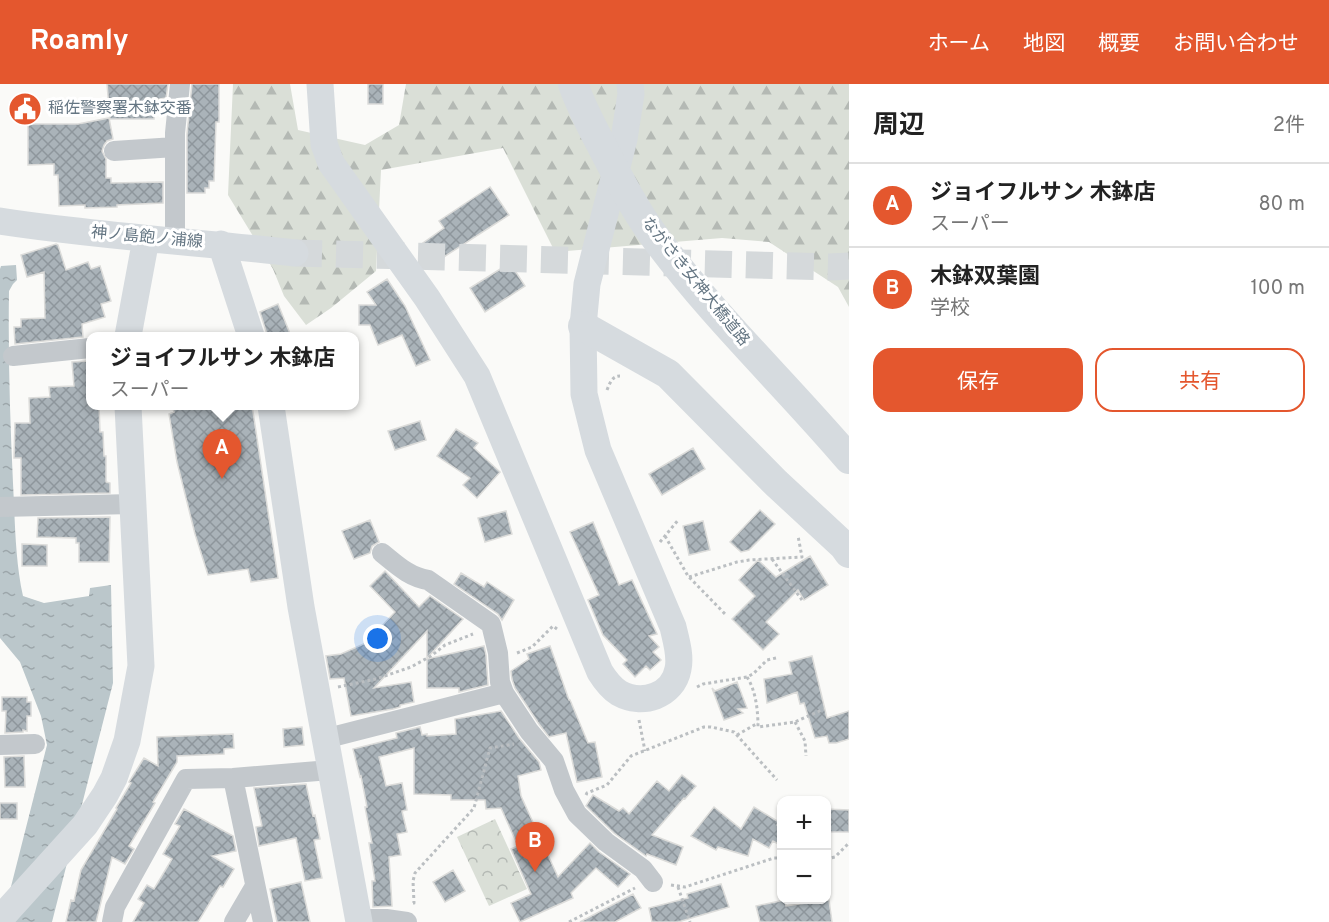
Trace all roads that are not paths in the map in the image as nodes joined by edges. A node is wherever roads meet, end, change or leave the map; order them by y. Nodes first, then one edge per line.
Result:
1 (180, 84) edge
2 (320, 84) edge
3 (573, 84) edge
4 (630, 84) edge
5 (175, 147) junction
6 (114, 151) dead end
7 (0, 221) edge
8 (146, 239) junction
9 (175, 241) junction
10 (221, 244) junction
11 (295, 253) tunnel mouth
12 (583, 326) junction
13 (129, 332) edge
14 (250, 332) edge
15 (86, 348) edge
16 (12, 356) dead end
17 (128, 410) edge
18 (272, 410) edge
19 (849, 459) edge
20 (133, 504) junction
21 (0, 507) edge
22 (382, 553) dead end
23 (849, 553) edge
24 (504, 693) junction
25 (324, 739) junction
26 (35, 744) dead end
27 (0, 745) edge
28 (330, 770) junction
29 (232, 778) junction
30 (653, 882) road end
31 (255, 886) junction
32 (406, 914) edge
33 (0, 919) edge
34 (359, 921) edge
35 (112, 922) edge
36 (234, 922) edge
37 (263, 922) edge

1 - 5 street
2 - 12 street
3 - 19 main road, ながさき女神大橋道路
4 - 12 street
5 - 6 street
5 - 9 street
7 - 8 street, 神ノ島飽ノ浦線
8 - 9 street, 神ノ島飽ノ浦線
8 - 13 street
9 - 10 street, 神ノ島飽ノ浦線
10 - 11 street, 神ノ島飽ノ浦線
10 - 14 street
12 - 23 main road
15 - 16 street
17 - 20 street
18 - 25 street
20 - 21 street
20 - 33 street
22 - 24 street
24 - 25 street
24 - 30 street
25 - 28 street
26 - 27 street
28 - 29 street
28 - 34 street
29 - 31 street
29 - 35 street
31 - 36 street
31 - 37 street
32 - 34 street

